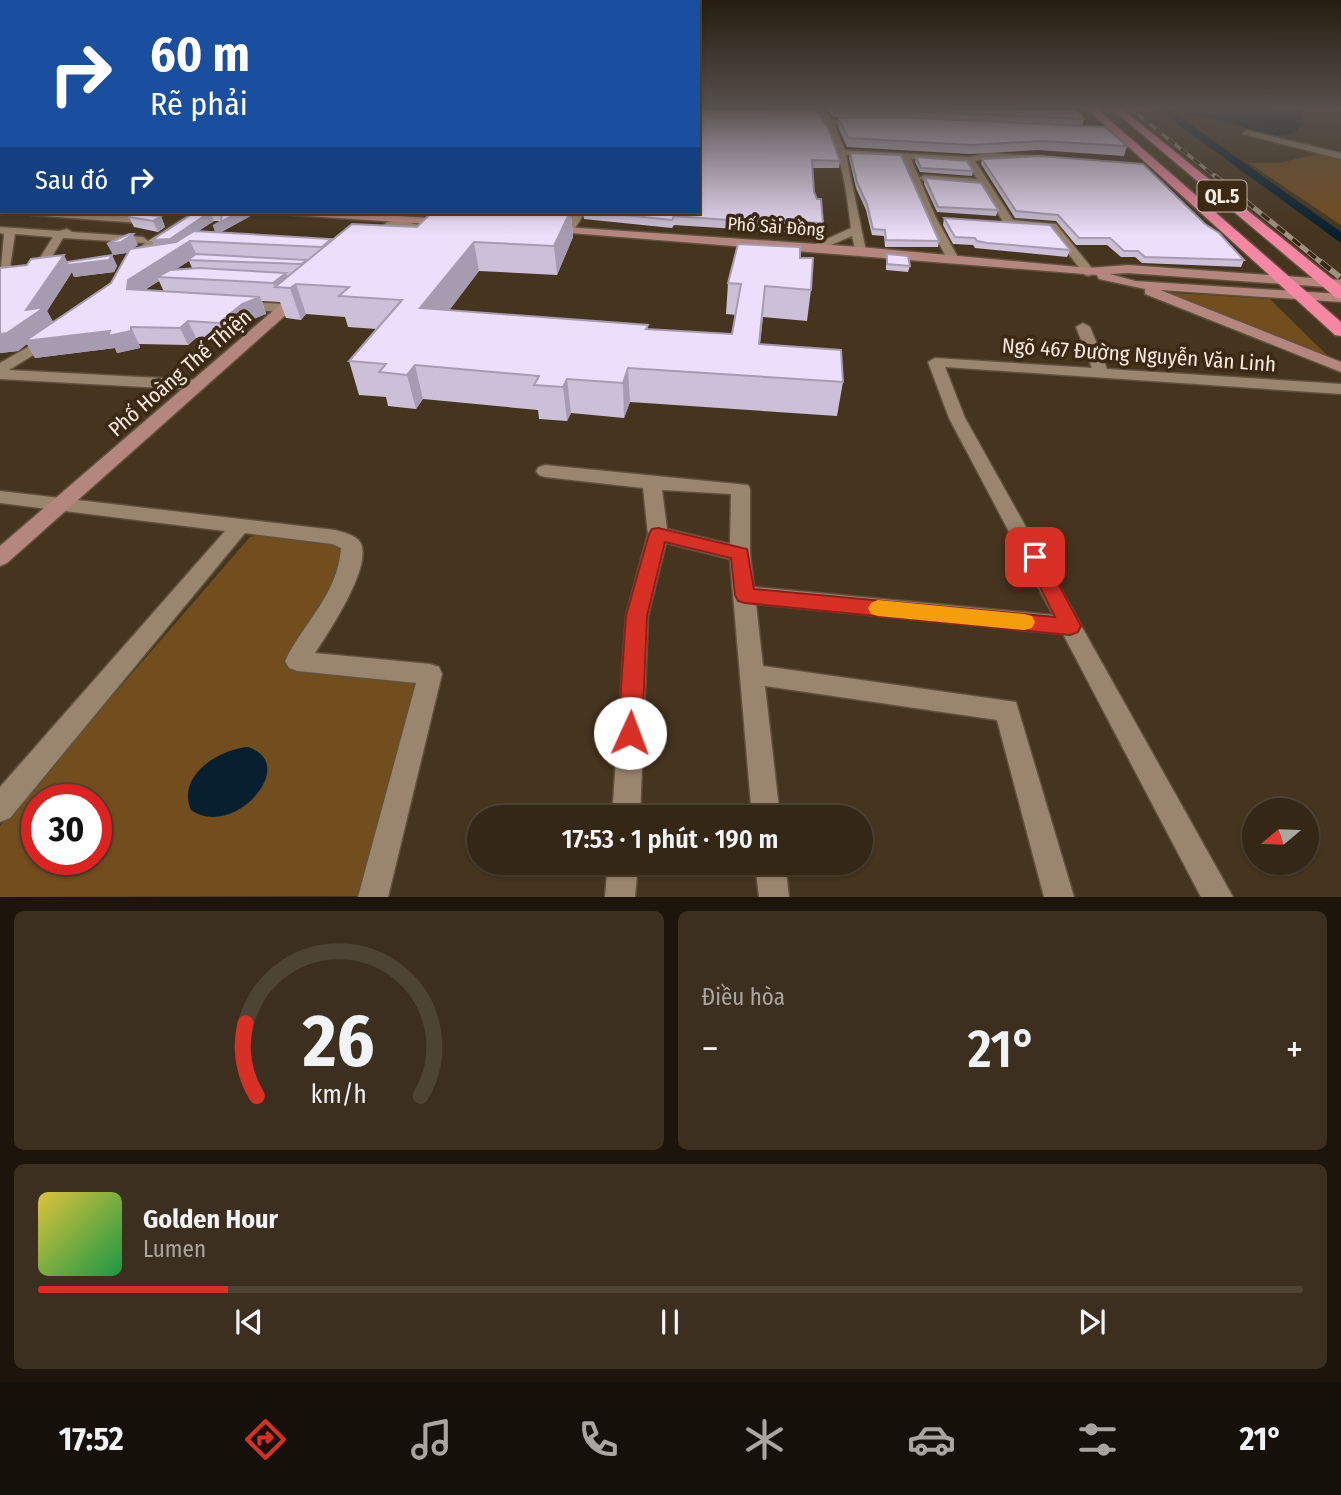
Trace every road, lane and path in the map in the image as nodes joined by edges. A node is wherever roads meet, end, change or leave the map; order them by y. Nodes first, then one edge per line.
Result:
1 (1134, 151) edge
2 (1168, 151) edge
3 (1319, 151) edge
4 (841, 152) joint
5 (905, 156) junction
6 (1341, 156) edge
7 (970, 159) junction
8 (1050, 159) edge
9 (913, 178) junction
10 (986, 183) junction
11 (78, 214) edge
12 (198, 214) edge
13 (349, 214) edge
14 (579, 214) edge
15 (102, 215) edge
16 (931, 218) junction
17 (944, 219) edge
18 (389, 221) junction
19 (445, 222) junction
20 (996, 222) edge
21 (186, 223) junction
22 (458, 223) edge
23 (1009, 223) junction
24 (541, 229) edge
25 (5, 230) edge
26 (857, 230) junction
27 (568, 231) junction
28 (60, 234) junction
29 (156, 240) junction
30 (816, 248) junction
31 (860, 251) junction
32 (155, 255) edge
33 (953, 259) junction
34 (19, 272) edge
35 (1089, 272) junction
36 (1286, 280) junction
37 (1335, 284) edge
38 (286, 285) edge
39 (1134, 285) junction
40 (1303, 295) junction
41 (1341, 296) edge
42 (226, 305) edge
43 (285, 308) junction
44 (1083, 327) dead end
45 (64, 328) edge
46 (1341, 331) edge
47 (1341, 367) edge
48 (0, 369) edge
49 (1101, 372) junction
50 (0, 374) edge
51 (198, 385) junction
52 (1341, 389) edge
53 (544, 471) dead end
54 (652, 483) junction
55 (0, 497) edge
56 (63, 503) junction
57 (242, 525) junction
58 (658, 534) junction
59 (740, 554) junction
60 (0, 558) edge
61 (745, 595) junction
62 (1070, 626) junction
63 (750, 674) junction
64 (627, 805) edge
65 (764, 805) edge
66 (0, 808) edge
67 (622, 875) edge
68 (771, 875) edge
69 (373, 897) edge
70 (620, 897) edge
71 (774, 897) edge
72 (1059, 897) edge
73 (1218, 897) edge

1 - 36 highway, QL.5
2 - 37 highway, QL.5
3 - 6 street
4 - 5 street
4 - 26 street
5 - 7 street
5 - 9 street
7 - 8 street
7 - 10 street
9 - 10 street
9 - 16 street
10 - 23 street
11 - 15 street
12 - 21 street
13 - 18 street
14 - 27 street
15 - 21 street
15 - 28 street
16 - 17 street
16 - 33 street
18 - 19 street
18 - 19 street
19 - 22 street
20 - 23 street
21 - 29 street
23 - 35 street
24 - 27 street, Phố Sài Đồng
25 - 28 street
25 - 34 street
26 - 30 street
26 - 31 street
27 - 30 street, Phố Sài Đồng
28 - 29 street
28 - 34 street
29 - 32 street
30 - 31 street, Phố Sài Đồng
31 - 33 street, Phố Sài Đồng
33 - 35 street, Phố Sài Đồng
35 - 36 street, Phố Sài Đồng
35 - 39 street, Phố Sài Đồng
36 - 37 street, Phố Sài Đồng
36 - 40 highway, QL.5
37 - 41 highway, QL.5
38 - 43 street, Phố Hoàng Thế Thiện
39 - 40 street, Phố Sài Đồng
39 - 47 street
40 - 41 street, Phố Sài Đồng
40 - 46 highway, QL.5
42 - 43 street
43 - 51 street, Phố Hoàng Thế Thiện
44 - 49 street
45 - 48 street
49 - 52 street, Ngõ 467 Đường Nguyễn Văn Linh
49 - 62 street, Ngõ 467 Đường Nguyễn Văn Linh
50 - 51 street
51 - 56 street, Phố Hoàng Thế Thiện
53 - 54 street
54 - 58 street
54 - 59 street
55 - 56 street
56 - 57 street
56 - 60 street, Phố Hoàng Thế Thiện
57 - 66 street
57 - 69 street
58 - 59 street
58 - 64 street
59 - 61 street
61 - 62 street
61 - 63 street
62 - 73 street
63 - 65 street
63 - 72 street
67 - 70 street
68 - 71 street

